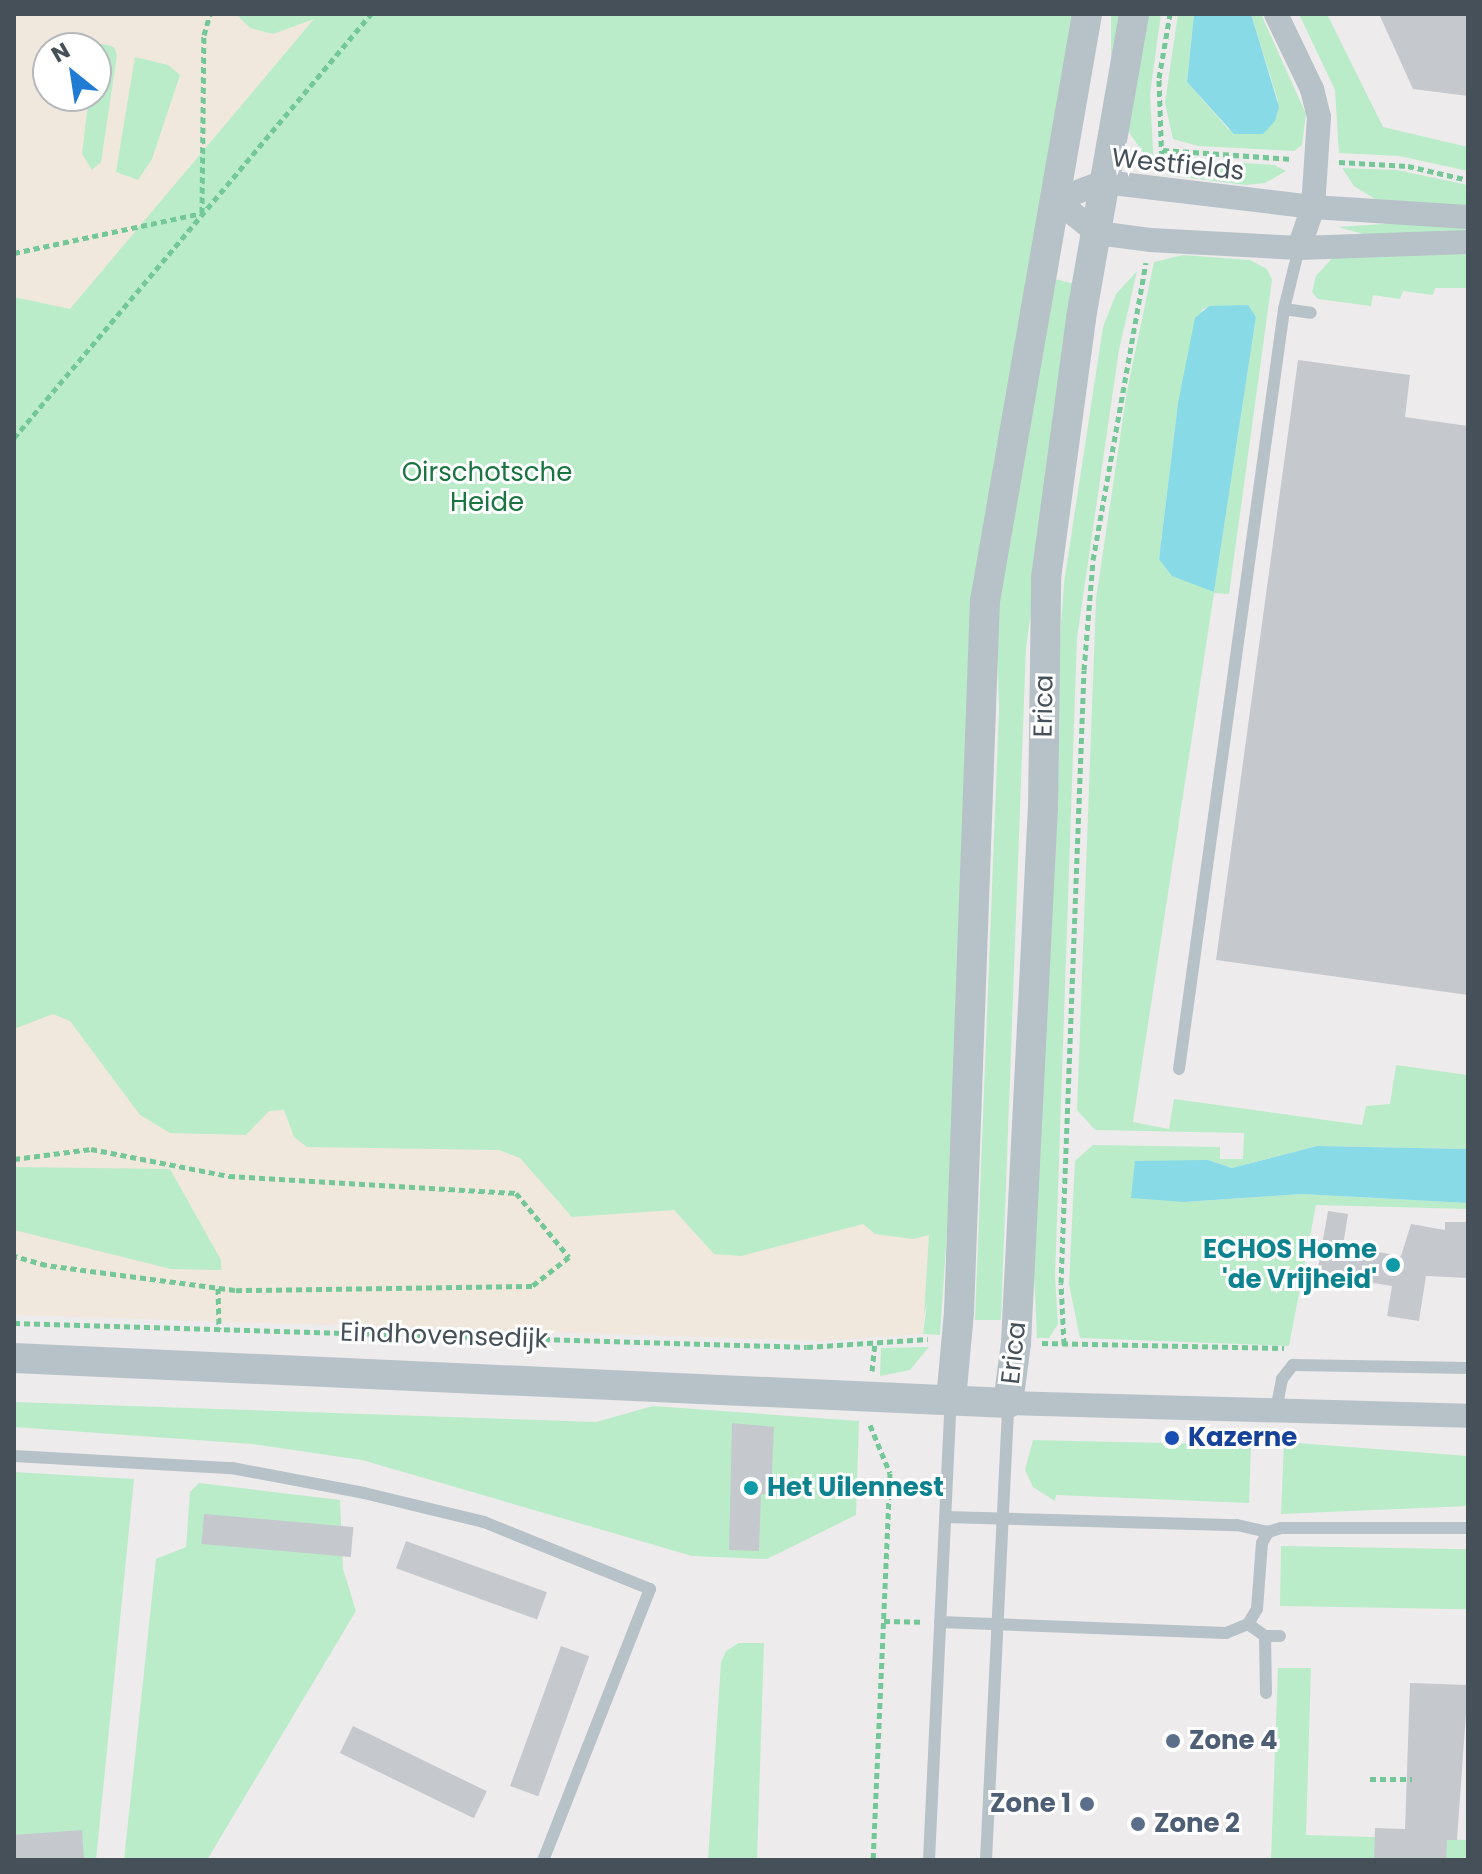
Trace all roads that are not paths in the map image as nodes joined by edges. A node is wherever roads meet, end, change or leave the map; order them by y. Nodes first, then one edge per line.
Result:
1 (1087, 14) edge
2 (1134, 14) edge
3 (1276, 14) edge
4 (1104, 182) junction
5 (1056, 200) junction
6 (1313, 207) junction
7 (1468, 217) edge
8 (1097, 233) junction
9 (1468, 242) edge
10 (1299, 248) junction
11 (1284, 309) junction
12 (1311, 313) dead end
13 (1179, 1069) dead end
14 (14, 1358) edge
15 (1468, 1368) edge
16 (951, 1400) junction
17 (1008, 1403) junction
18 (1276, 1410) junction
19 (1468, 1416) edge
20 (14, 1456) edge
21 (945, 1517) junction
22 (1002, 1517) junction
23 (1468, 1528) edge
24 (1268, 1532) junction
25 (940, 1622) junction
26 (1248, 1624) junction
27 (999, 1627) junction
28 (1265, 1636) junction
29 (1280, 1636) dead end
30 (1266, 1693) dead end
31 (543, 1860) edge
32 (929, 1860) edge
33 (986, 1860) edge

1 - 5 street
2 - 4 street, Erica
3 - 6 street
4 - 5 street, Westfields
4 - 6 street, Westfields
4 - 8 street, Erica
5 - 8 street
5 - 16 street
6 - 7 street, Westfields
6 - 10 street
8 - 10 street
8 - 17 street, Erica
9 - 10 street
10 - 11 lane
11 - 12 lane
11 - 13 lane
14 - 16 street, Eindhovensedijk
15 - 18 lane
16 - 17 street, Eindhovensedijk
16 - 21 lane
17 - 18 street, Eindhovensedijk
17 - 22 lane
18 - 19 street, Eindhovensedijk
20 - 31 lane
21 - 22 lane
21 - 25 lane
22 - 24 lane
22 - 27 lane
23 - 24 lane
24 - 26 lane
25 - 27 lane
25 - 32 lane
26 - 27 lane
26 - 28 lane
27 - 33 lane
28 - 29 lane
28 - 30 lane

